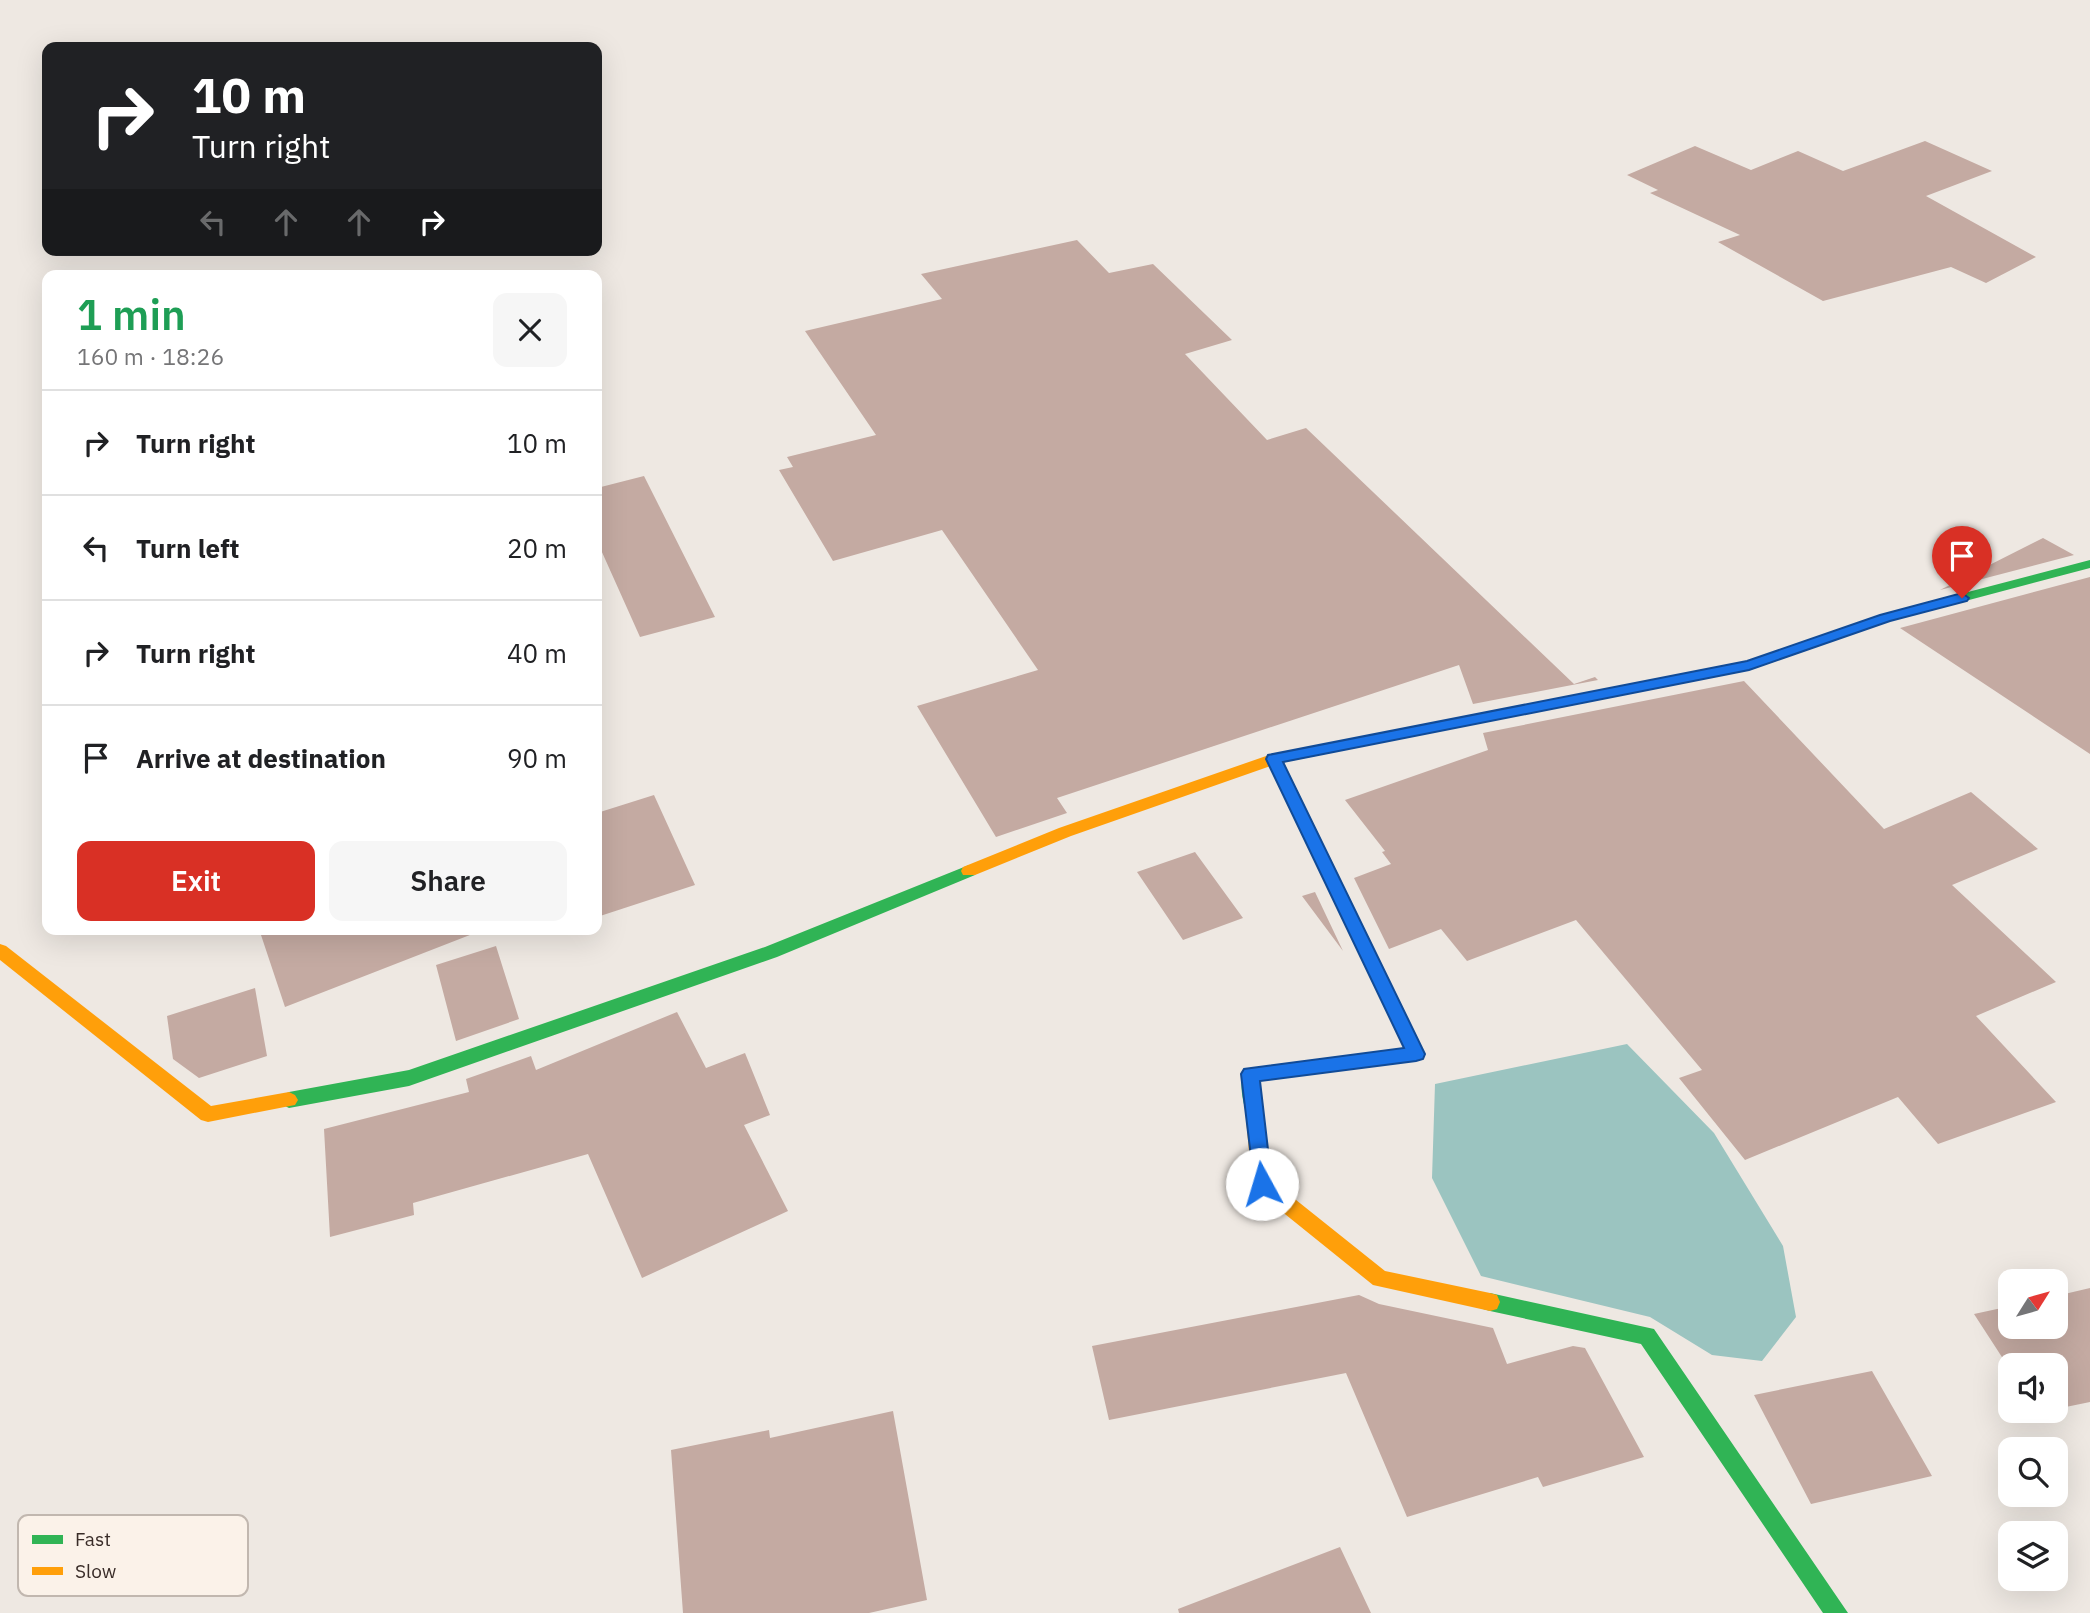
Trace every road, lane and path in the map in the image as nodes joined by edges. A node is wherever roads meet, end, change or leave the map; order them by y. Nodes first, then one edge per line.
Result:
1 (2090, 564) edge
2 (1274, 759) junction
3 (0, 951) edge
4 (1837, 1613) edge

1 - 2 street
2 - 3 street
2 - 4 street

